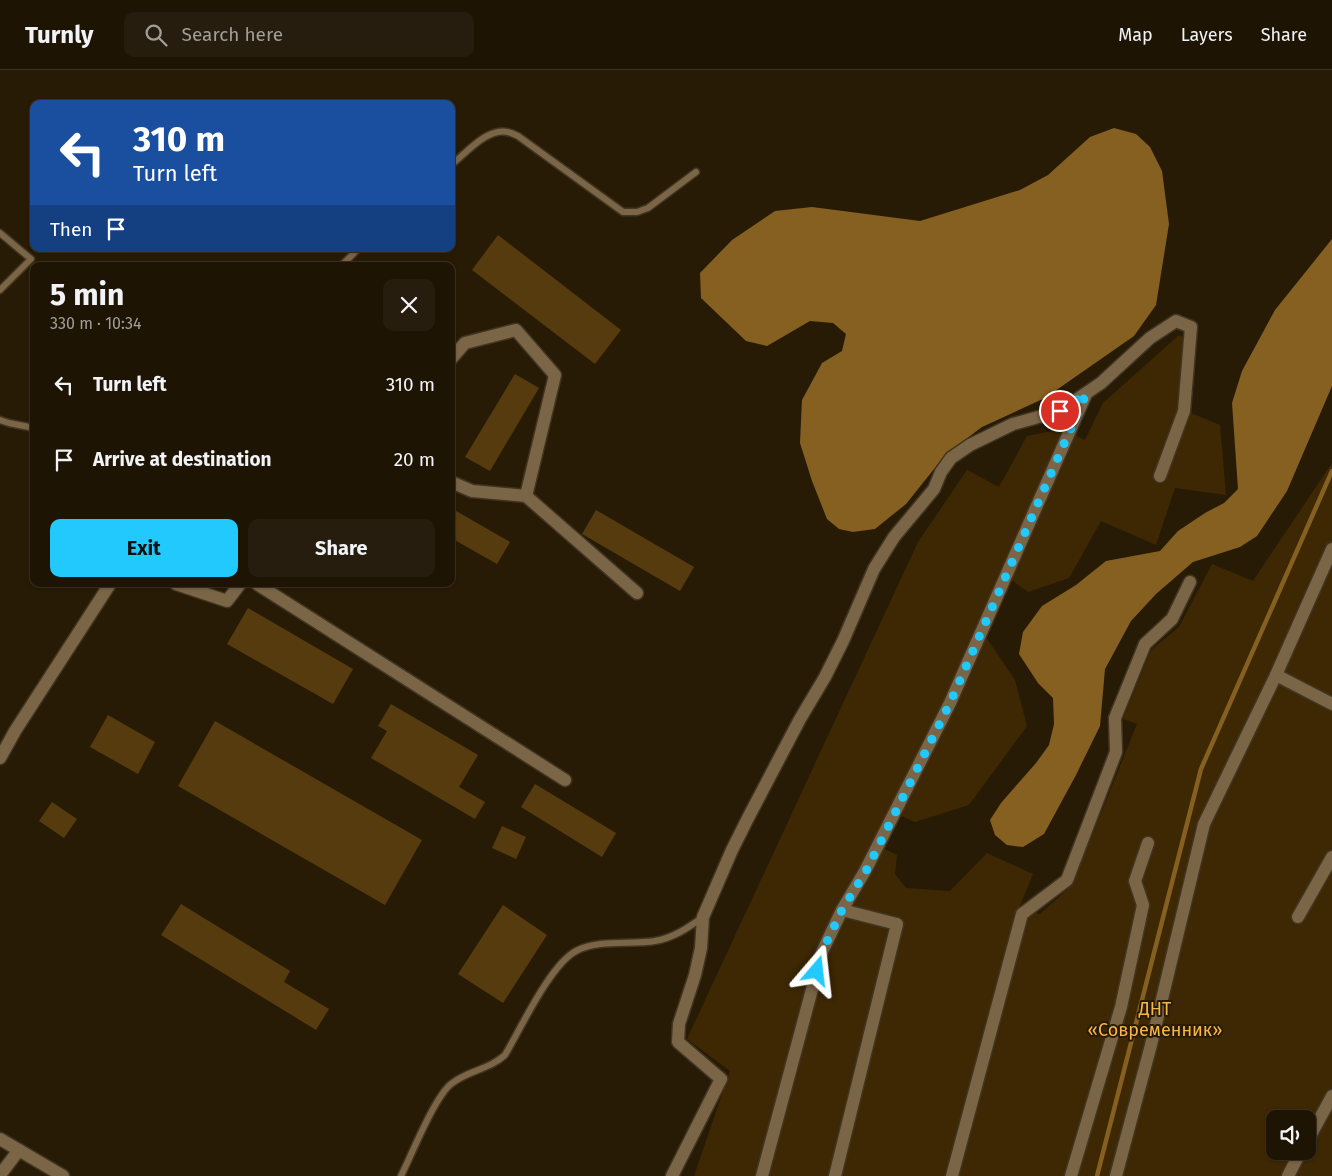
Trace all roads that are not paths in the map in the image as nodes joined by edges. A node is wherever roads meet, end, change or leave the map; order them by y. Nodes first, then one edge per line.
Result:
1 (455, 162) edge
2 (696, 172) dead end
3 (0, 233) edge
4 (355, 252) edge
5 (345, 262) edge
6 (0, 290) edge
7 (455, 354) edge
8 (1086, 394) junction
9 (0, 420) edge
10 (30, 427) edge
11 (1160, 476) dead end
12 (455, 484) edge
13 (526, 496) junction
14 (1332, 549) edge
15 (1190, 582) dead end
16 (108, 587) edge
17 (184, 587) edge
18 (238, 587) edge
19 (262, 587) edge
20 (637, 593) dead end
21 (1276, 676) junction
22 (1332, 704) edge
23 (0, 758) edge
24 (565, 780) dead end
25 (1148, 843) dead end
26 (1332, 857) edge
27 (842, 910) junction
28 (702, 917) junction
29 (1298, 917) dead end
30 (1332, 1096) edge
31 (1316, 1125) edge
32 (0, 1139) edge
33 (19, 1150) junction
34 (1296, 1160) edge
35 (0, 1175) edge
36 (63, 1176) edge
37 (401, 1176) edge
38 (672, 1176) edge
39 (762, 1176) edge
40 (835, 1176) edge
41 (952, 1176) edge
42 (1071, 1176) edge
43 (1116, 1176) edge
44 (1288, 1176) edge

1 - 2 lane
3 - 6 lane
4 - 5 lane
7 - 13 street
8 - 11 street
8 - 27 street
8 - 28 street
9 - 10 lane
12 - 13 street
13 - 20 street
14 - 21 street
15 - 41 street
16 - 23 street
17 - 18 street
19 - 24 street
21 - 22 street
21 - 43 street
25 - 42 street
26 - 29 street
27 - 39 street
27 - 40 street
28 - 37 lane
28 - 38 street
30 - 31 street
32 - 33 street
33 - 35 street
33 - 36 street
34 - 44 street

